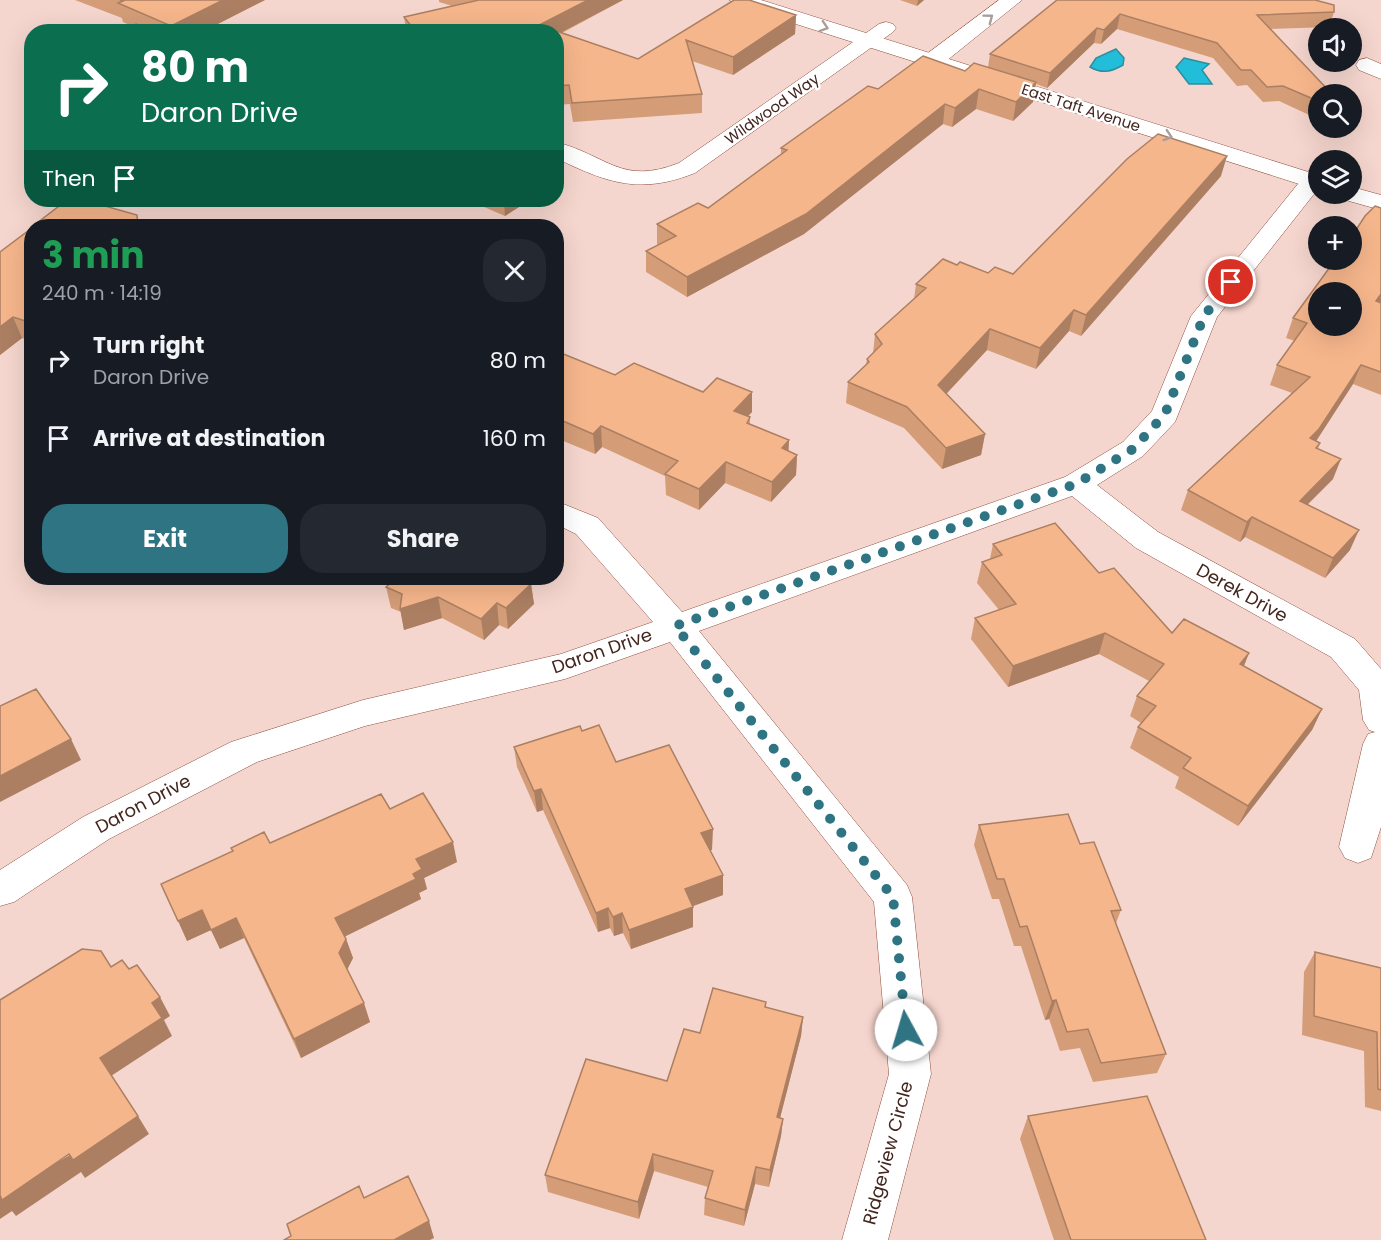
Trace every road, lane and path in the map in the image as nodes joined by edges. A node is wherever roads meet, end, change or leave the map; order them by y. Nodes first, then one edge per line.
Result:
1 (740, 0) edge
2 (797, 0) edge
3 (981, 0) edge
4 (1012, 0) edge
5 (877, 34) junction
6 (930, 51) junction
7 (1381, 65) edge
8 (1381, 72) edge
9 (564, 153) edge
10 (1308, 172) edge
11 (1362, 176) edge
12 (1381, 182) edge
13 (1308, 186) edge
14 (1362, 197) edge
15 (1381, 203) edge
16 (1076, 484) junction
17 (564, 515) edge
18 (675, 626) junction
19 (1381, 720) edge
20 (1381, 744) edge
21 (1358, 847) dead end
22 (0, 890) edge
23 (865, 1240) edge

1 -> 5 street, East Taft Avenue
2 - 5 street, East Taft Avenue
3 - 6 street
6 -> 4 street
5 - 6 street, East Taft Avenue
5 - 9 street, Wildwood Way
6 - 10 street, East Taft Avenue
7 - 8 street
11 - 12 street
13 - 16 street, Daron Drive
14 - 15 street
16 - 18 street, Daron Drive
16 - 19 street, Derek Drive
17 - 18 street, Ridgeview Circle
18 - 22 street, Daron Drive
18 - 23 street, Ridgeview Circle
20 - 21 street

